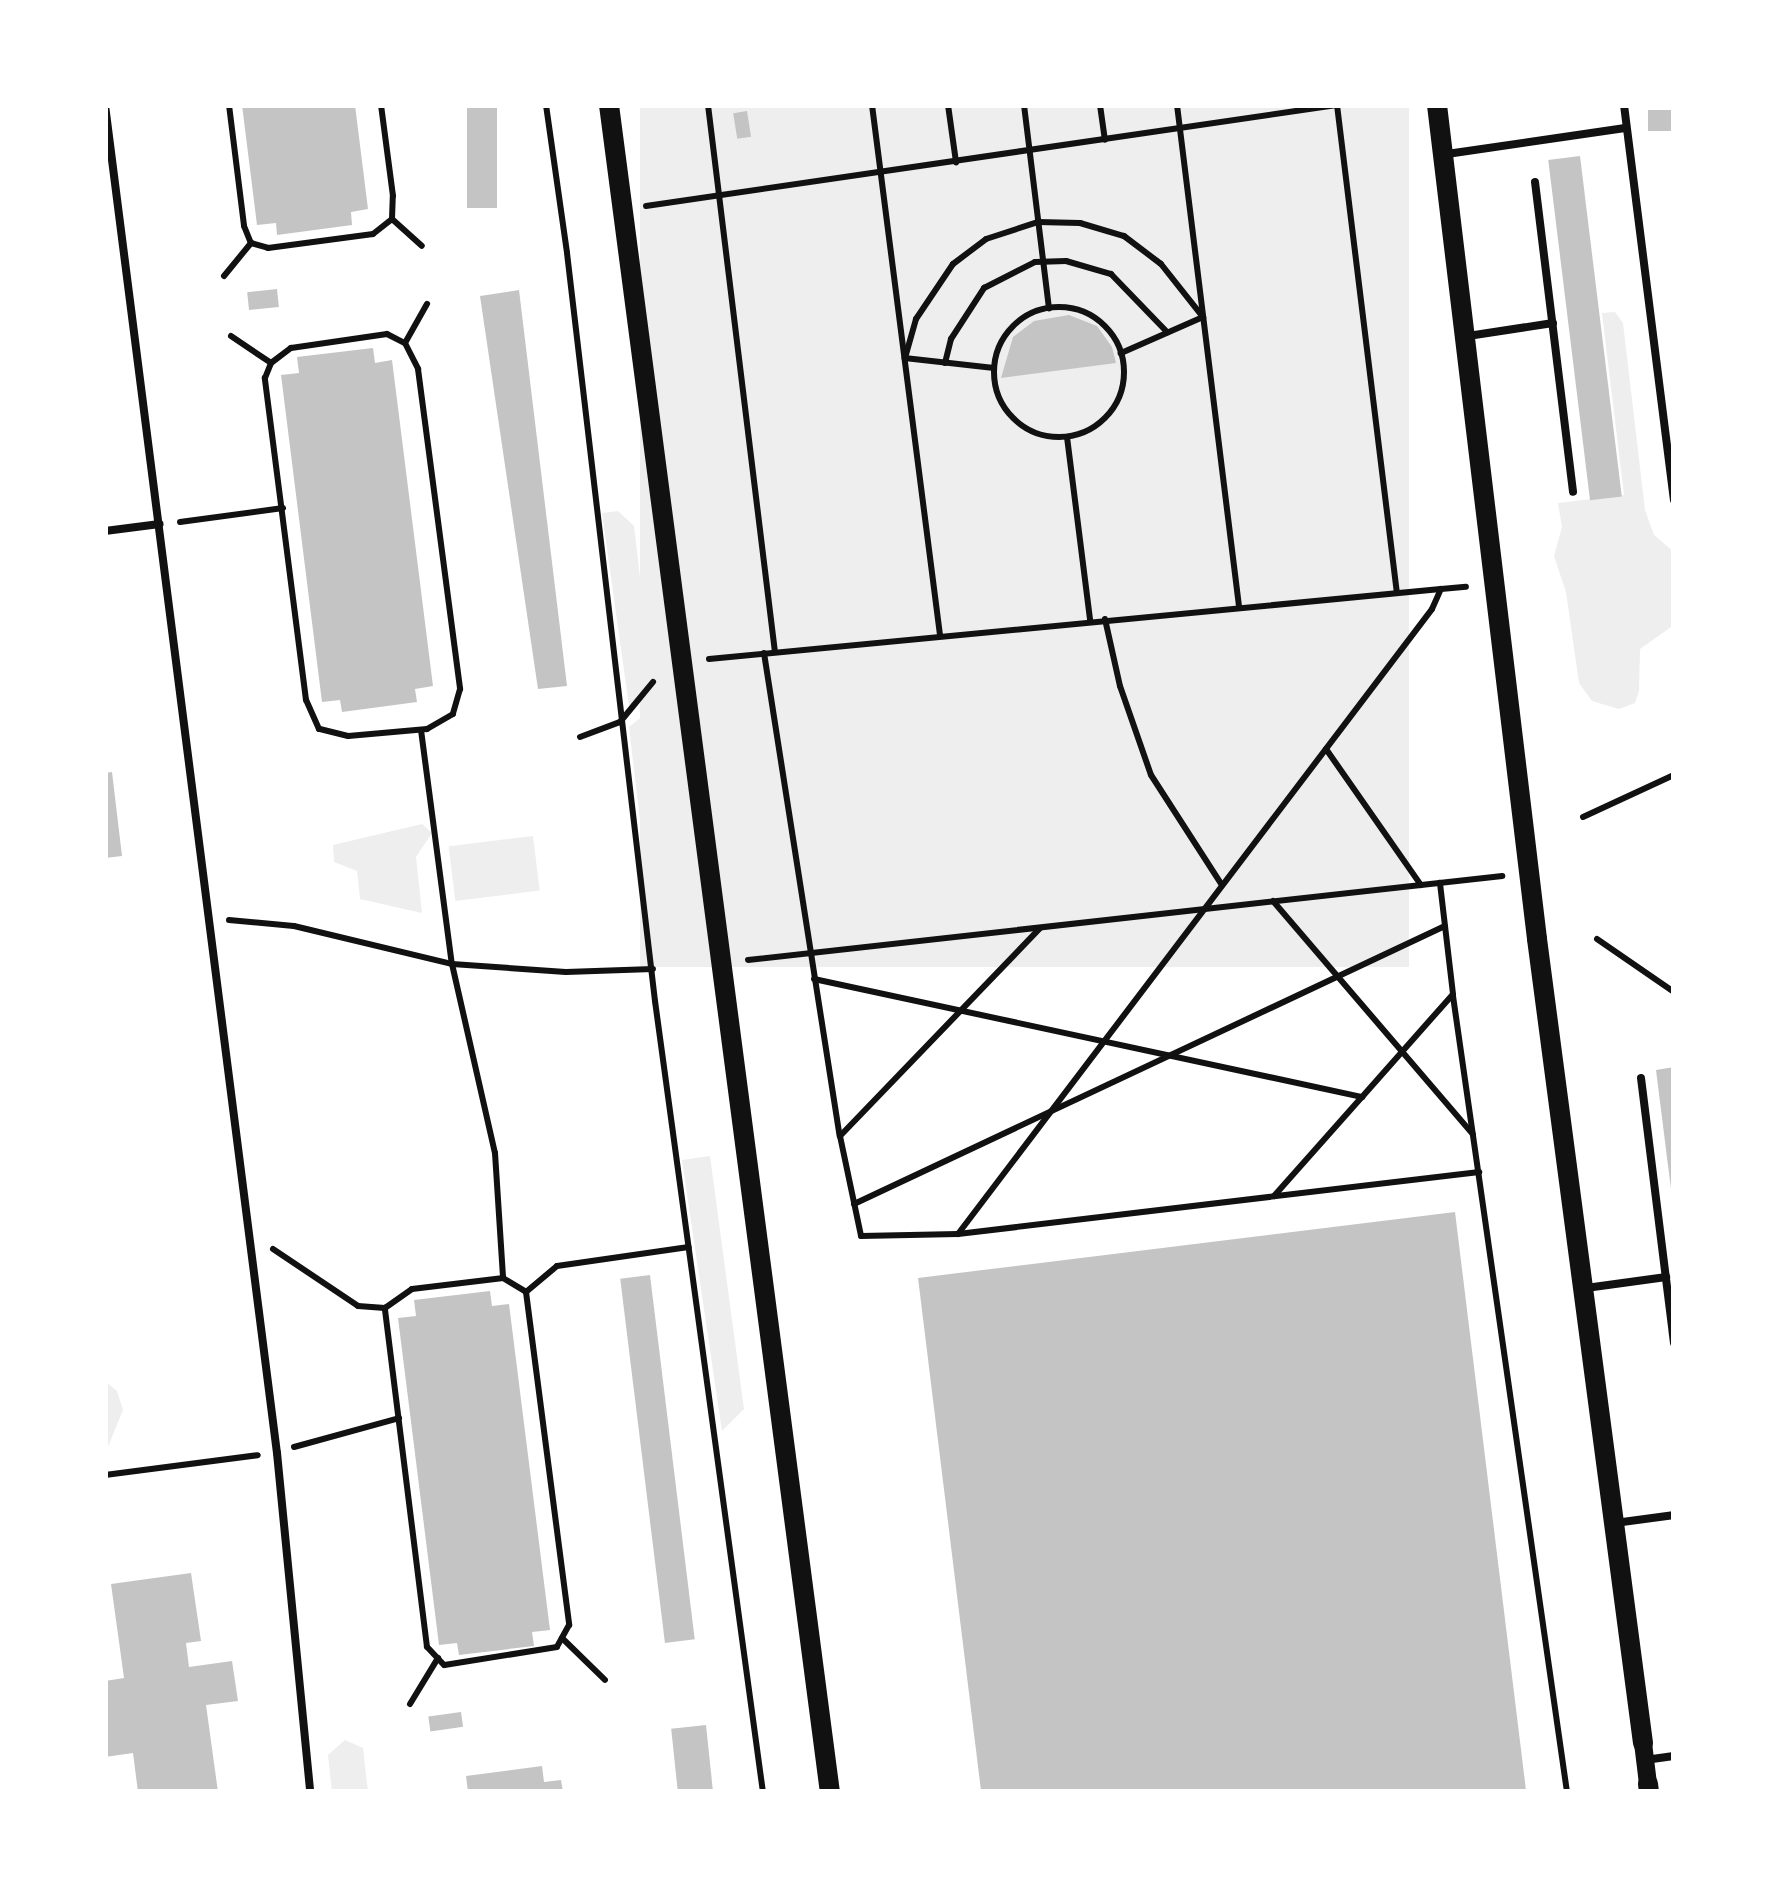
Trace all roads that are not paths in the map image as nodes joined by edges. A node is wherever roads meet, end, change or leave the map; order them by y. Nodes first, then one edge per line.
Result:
1 (105, 105) edge
2 (609, 105) edge
3 (1438, 105) edge
4 (1624, 105) edge
5 (1625, 128) junction
6 (1443, 154) junction
7 (1535, 182) dead end
8 (1552, 323) junction
9 (1465, 336) junction
10 (1573, 492) dead end
11 (1674, 500) edge
12 (160, 524) junction
13 (105, 532) edge
14 (1641, 1078) dead end
15 (1666, 1276) junction
16 (1585, 1288) junction
17 (1674, 1342) edge
18 (1674, 1515) edge
19 (1615, 1522) junction
20 (1644, 1751) junction
21 (1674, 1756) edge
22 (1648, 1788) edge
23 (310, 1792) edge
24 (830, 1792) edge

1 - 12 lane
2 - 24 main road
3 - 6 main road
4 - 5 lane
5 - 6 lane
5 - 11 lane
6 - 9 main road
7 - 8 lane
8 - 9 lane
8 - 10 lane
9 - 16 main road
12 - 13 lane
12 - 23 lane
14 - 15 lane
15 - 16 lane
15 - 17 lane
16 - 19 main road
18 - 19 lane
19 - 20 main road
20 - 21 lane
20 - 22 street

